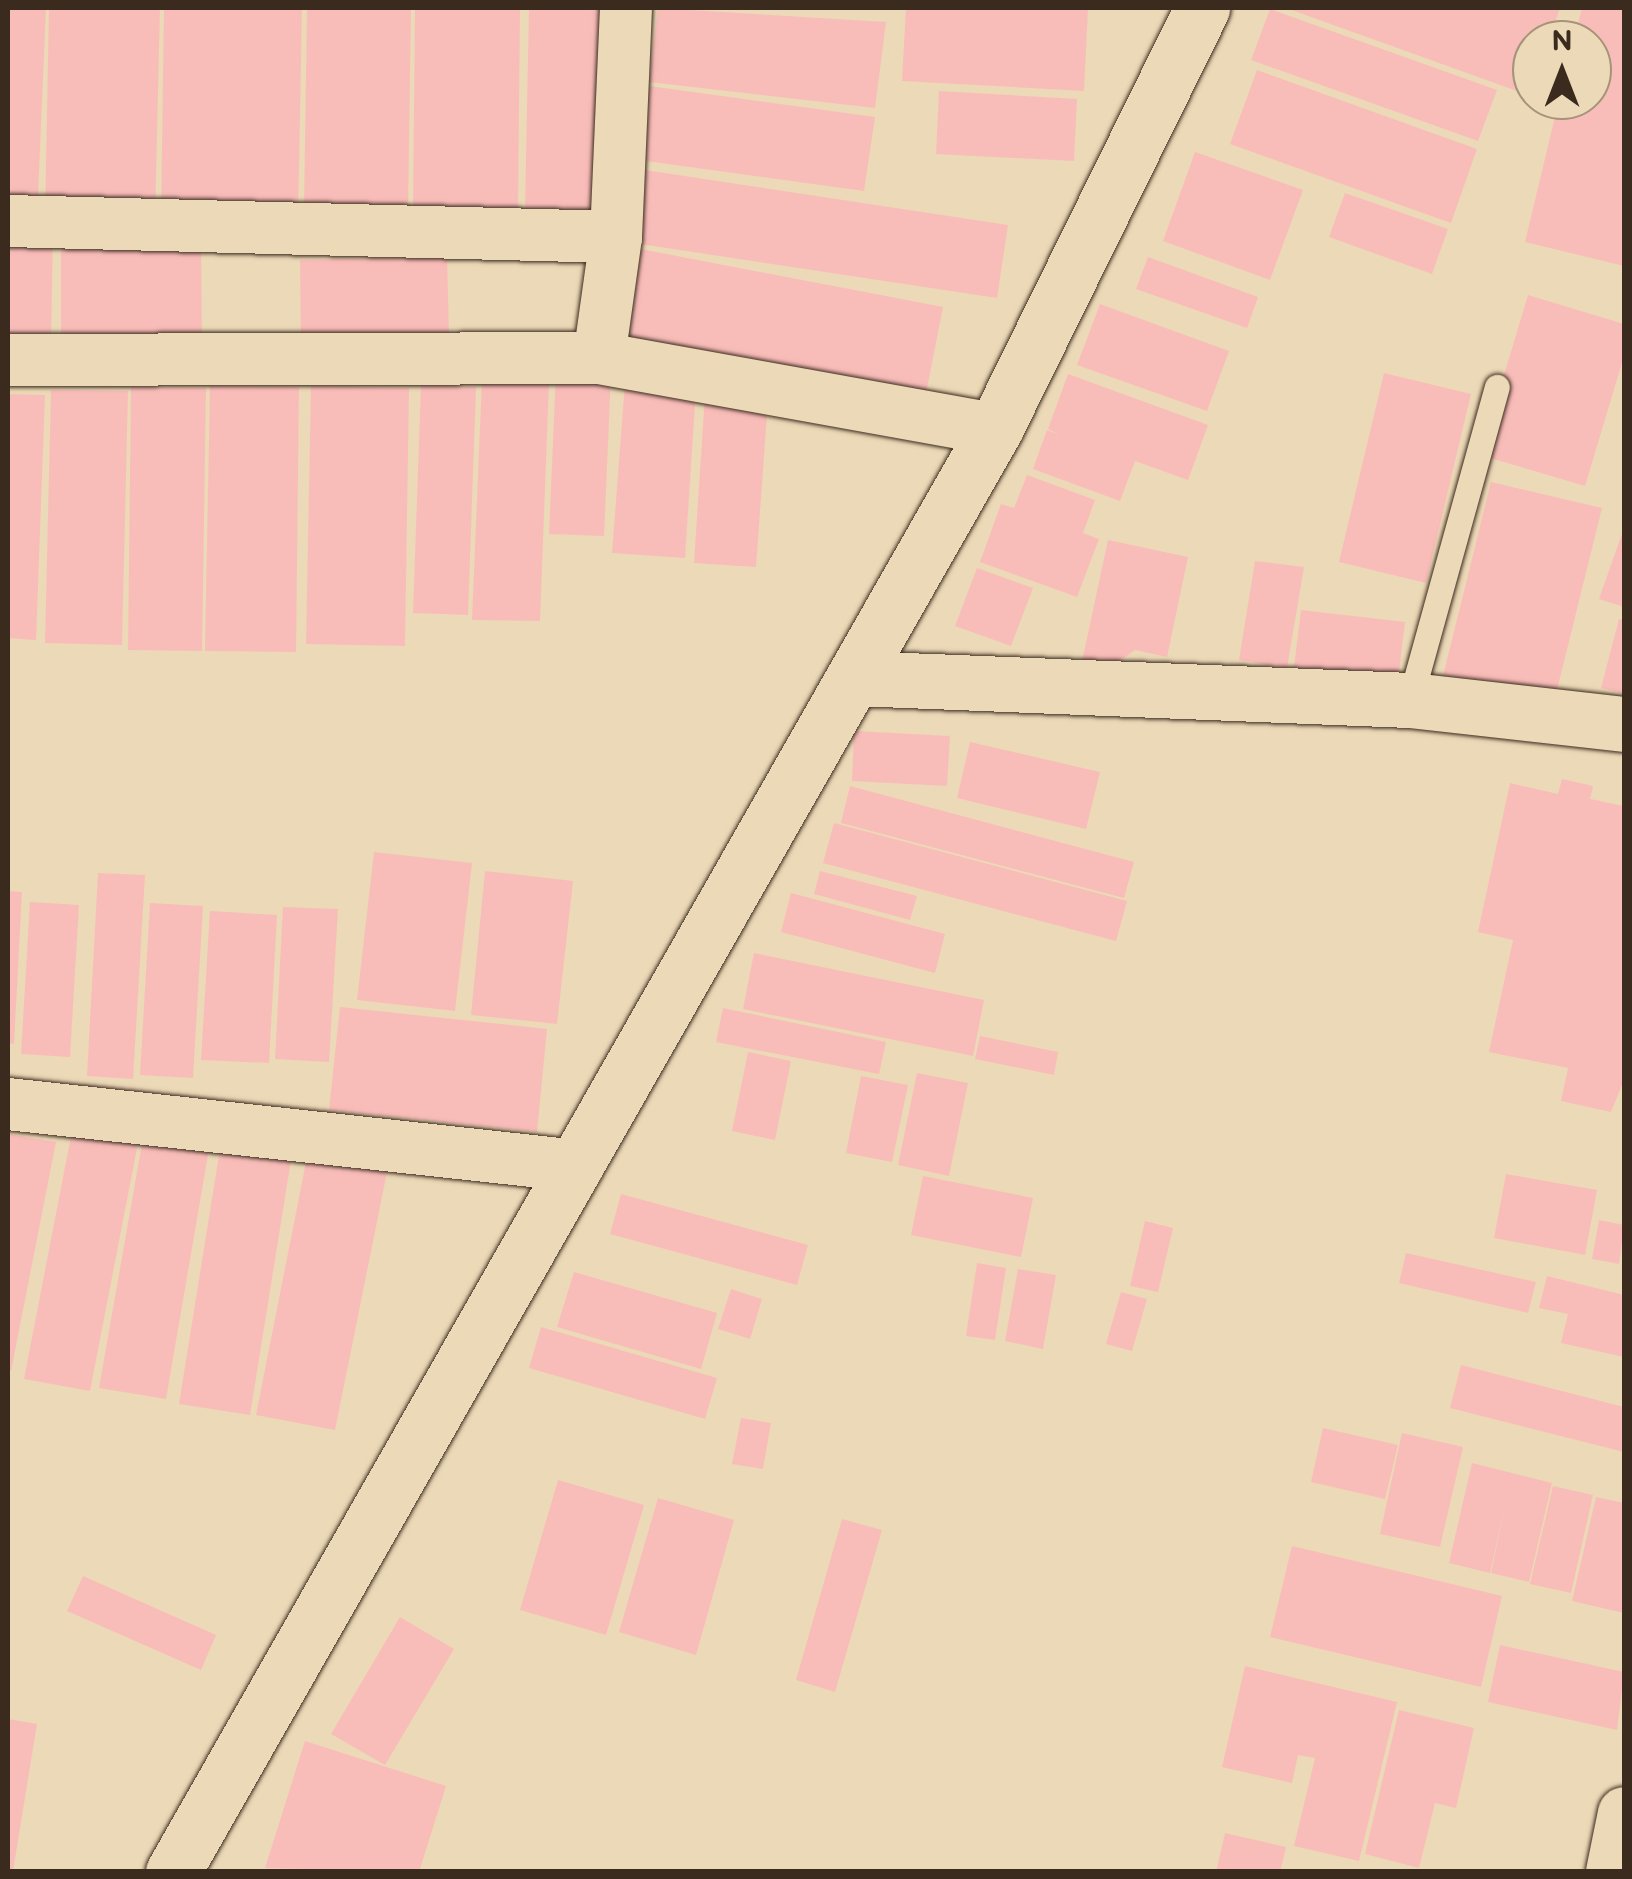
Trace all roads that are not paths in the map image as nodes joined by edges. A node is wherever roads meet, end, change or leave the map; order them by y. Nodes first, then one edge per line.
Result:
1 (626, 8) edge
2 (1202, 8) edge
3 (8, 221) edge
4 (616, 238) junction
5 (599, 358) junction
6 (8, 360) edge
7 (1497, 387) dead end
8 (995, 428) junction
9 (855, 678) junction
10 (1410, 700) junction
11 (1624, 724) edge
12 (8, 1104) edge
13 (578, 1166) junction
14 (1624, 1813) edge
15 (173, 1872) edge
16 (1612, 1872) edge

1 - 4 street
2 - 8 main road
3 - 4 street
4 - 5 street
5 - 6 street
5 - 8 street
7 - 10 lane
8 - 9 main road
9 - 10 main road
9 - 13 main road
10 - 11 main road
12 - 13 street
13 - 15 main road
14 - 16 street

